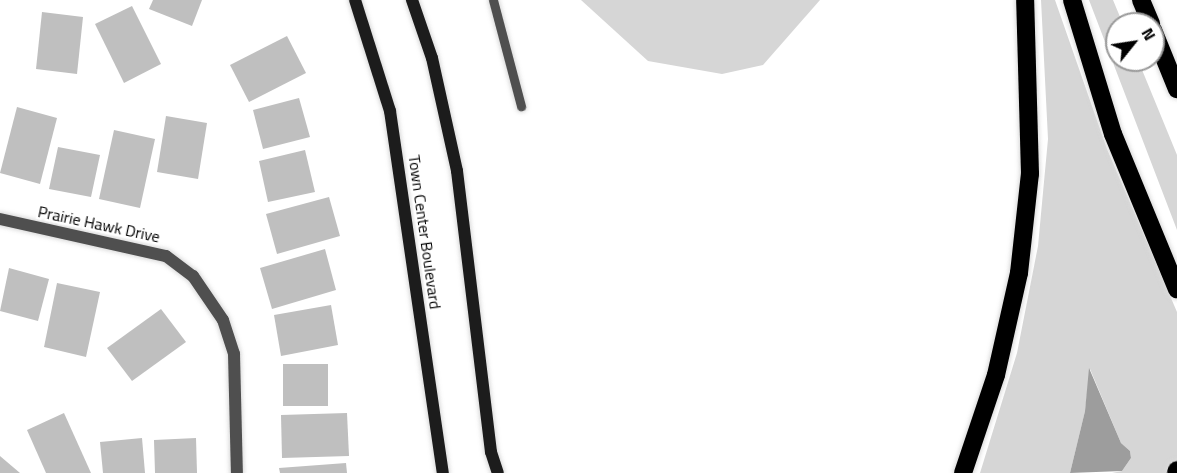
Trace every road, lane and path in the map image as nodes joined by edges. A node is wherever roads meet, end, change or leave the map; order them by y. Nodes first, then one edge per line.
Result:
1 (355, 0) edge
2 (412, 0) edge
3 (493, 0) edge
4 (1025, 0) edge
5 (1072, 0) edge
6 (1165, 60) edge
7 (1177, 89) edge
8 (521, 106) dead end
9 (0, 219) edge
10 (1177, 289) edge
11 (237, 473) edge
12 (443, 473) edge
13 (498, 473) edge
14 (963, 473) edge

1 - 12 main road, Town Center Boulevard
2 - 13 main road
3 - 8 lane
4 - 14 highway
5 - 10 highway
6 - 7 highway
9 - 11 street, Prairie Hawk Drive

